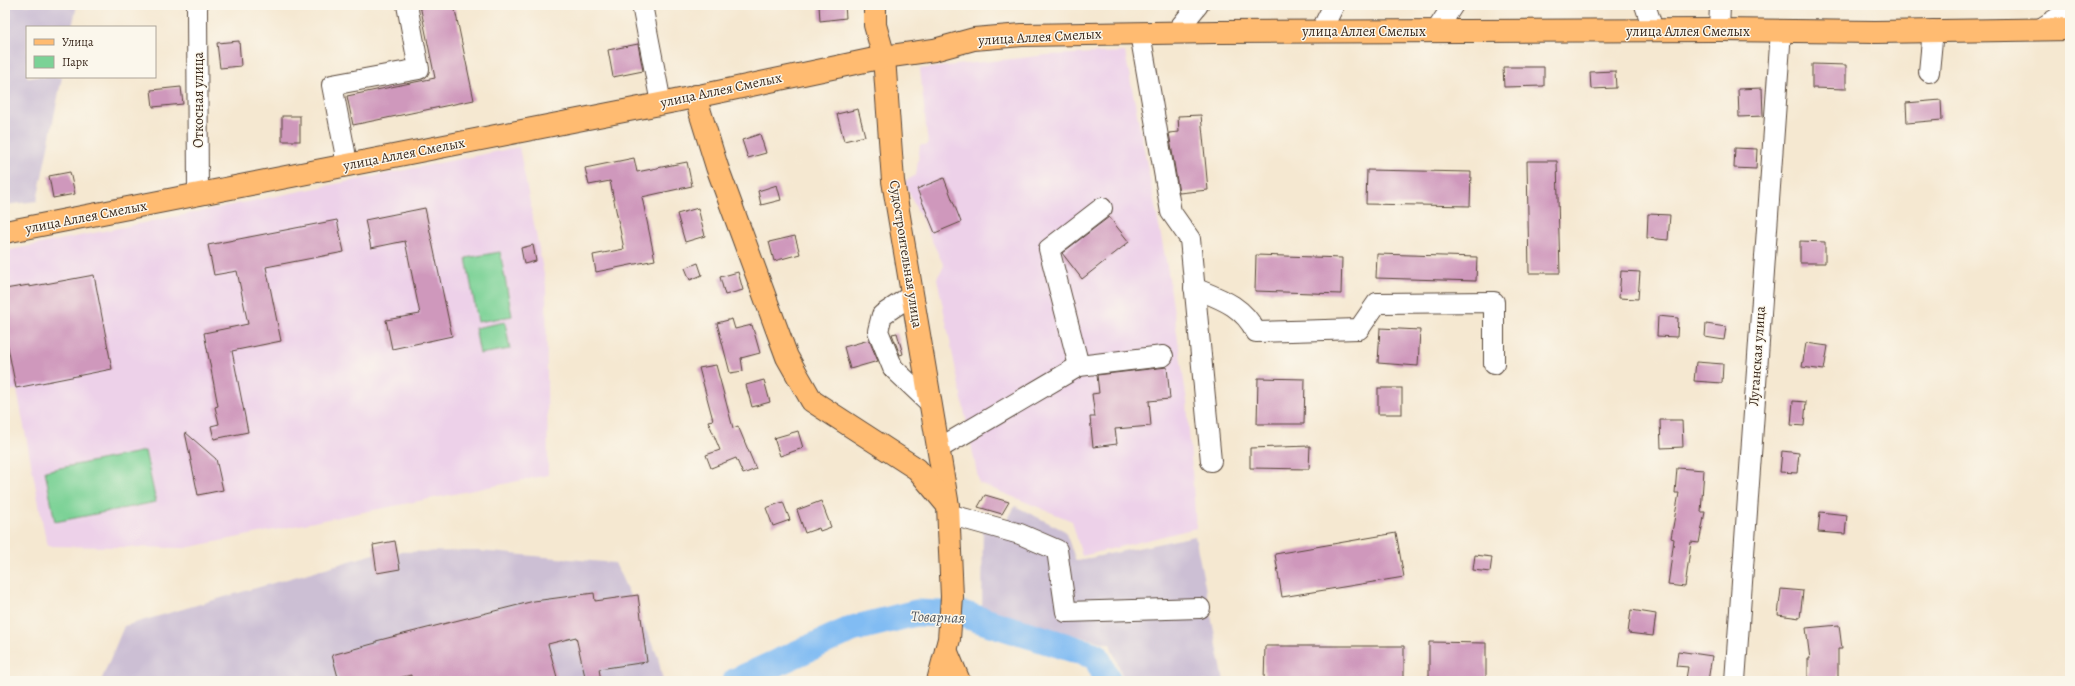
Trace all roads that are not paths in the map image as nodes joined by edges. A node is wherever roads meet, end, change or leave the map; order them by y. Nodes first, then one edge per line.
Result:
1 (197, 5) edge
2 (407, 5) edge
3 (642, 5) edge
4 (875, 5) edge
5 (1198, 5) edge
6 (1334, 5) edge
7 (1453, 5) edge
8 (1645, 5) edge
9 (1720, 5) edge
10 (2070, 10) edge
11 (2070, 28) edge
12 (2040, 29) junction
13 (1650, 30) junction
14 (1719, 30) junction
15 (1933, 30) junction
16 (1321, 31) junction
17 (1436, 31) junction
18 (1780, 31) junction
19 (1176, 32) junction
20 (1140, 33) junction
21 (884, 57) junction
22 (1930, 72) dead end
23 (695, 96) junction
24 (661, 103) junction
25 (345, 165) junction
26 (198, 195) junction
27 (1102, 208) dead end
28 (5, 232) edge
29 (1194, 288) junction
30 (912, 295) junction
31 (1163, 356) dead end
32 (1494, 364) dead end
33 (1079, 366) junction
34 (931, 404) junction
35 (938, 449) junction
36 (1211, 461) dead end
37 (917, 469) junction
38 (948, 510) junction
39 (1200, 608) dead end
40 (948, 644) junction
41 (938, 681) edge
42 (959, 681) edge
43 (1735, 681) edge

1 - 26 street, Откосная улица
2 - 25 street
3 - 24 street
4 - 21 main road, Судостроительная улица
5 - 19 street
6 - 16 street
7 - 17 street
8 - 13 street
9 - 14 street
10 - 12 street
11 - 12 main road, улица Аллея Смелых
12 - 15 main road, улица Аллея Смелых
13 - 14 main road, улица Аллея Смелых
13 - 17 main road, улица Аллея Смелых
14 - 18 main road, улица Аллея Смелых
15 - 18 main road, улица Аллея Смелых
15 - 22 street
16 - 17 main road, улица Аллея Смелых
16 - 19 main road, улица Аллея Смелых
18 - 43 street, Луганская улица
19 - 20 main road, улица Аллея Смелых
20 - 21 main road, улица Аллея Смелых
20 - 29 street
21 - 23 main road, улица Аллея Смелых
21 - 30 main road, Судостроительная улица
23 - 24 main road, улица Аллея Смелых
23 - 37 main road
24 - 25 main road, улица Аллея Смелых
25 - 26 main road, улица Аллея Смелых
26 - 28 main road, улица Аллея Смелых
27 - 33 street
29 - 32 street
29 - 36 street
30 - 34 main road, Судостроительная улица
30 - 34 street
31 - 33 street
33 - 35 street
34 - 35 main road, Судостроительная улица
35 - 37 main road
35 - 38 main road, Судостроительная улица
37 - 38 main road
38 - 39 street
38 - 40 main road, Судостроительная улица
40 - 41 main road, Судостроительная улица
40 - 42 main road

